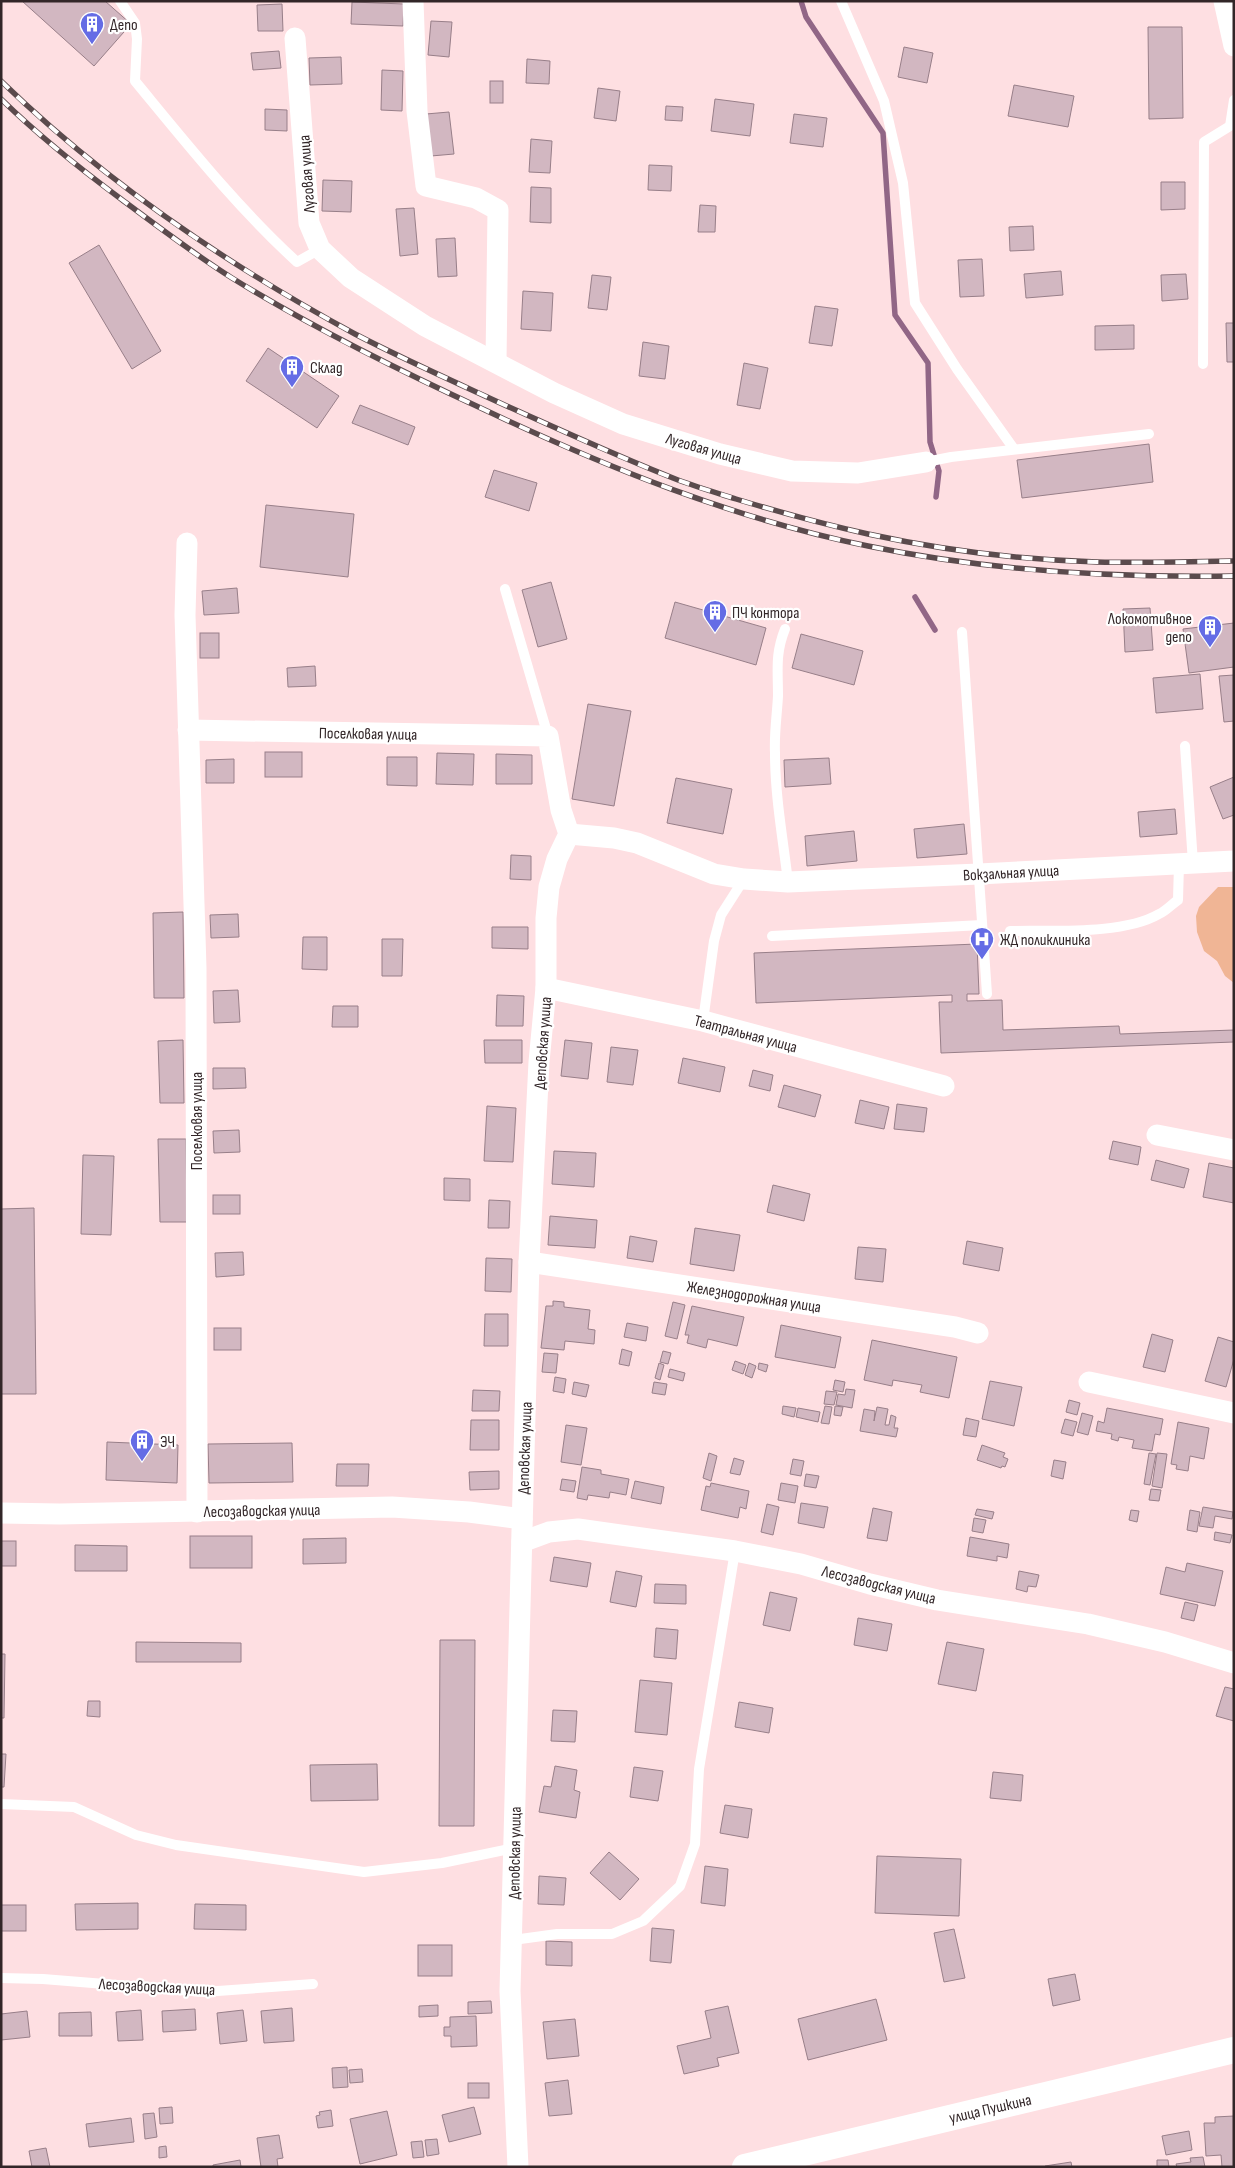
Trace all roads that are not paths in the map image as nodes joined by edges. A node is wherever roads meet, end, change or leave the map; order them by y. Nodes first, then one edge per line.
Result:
1 (120, 1) edge
2 (413, 1) edge
3 (841, 1) edge
4 (1224, 1) edge
5 (295, 38) dead end
6 (1234, 46) edge
7 (1234, 100) edge
8 (320, 249) junction
9 (496, 362) junction
10 (1203, 364) dead end
11 (1149, 434) dead end
12 (1014, 450) junction
13 (926, 462) joint
14 (187, 543) dead end
15 (505, 589) dead end
16 (785, 629) dead end
17 (962, 632) dead end
18 (188, 730) junction
19 (548, 736) junction
20 (1185, 746) dead end
21 (569, 834) junction
22 (1234, 861) edge
23 (1186, 863) junction
24 (979, 874) junction
25 (744, 879) junction
26 (788, 882) junction
27 (982, 925) junction
28 (1010, 931) dead end
29 (772, 936) dead end
30 (546, 988) junction
31 (987, 994) dead end
32 (702, 1021) junction
33 (944, 1086) dead end
34 (1157, 1135) dead end
35 (1234, 1150) edge
36 (529, 1262) junction
37 (978, 1333) dead end
38 (1089, 1382) dead end
39 (1234, 1413) edge
40 (197, 1512) junction
41 (1, 1513) edge
42 (522, 1519) junction
43 (522, 1542) junction
44 (735, 1551) junction
45 (1234, 1663) edge
46 (1, 1804) edge
47 (514, 1848) junction
48 (513, 1940) junction
49 (1, 1978) edge
50 (313, 1984) dead end
51 (1234, 2050) edge
52 (518, 2167) edge
53 (745, 2167) edge

1 - 8 lane
2 - 9 street
3 - 12 lane
4 - 6 street
5 - 8 street, Луговая улица
7 - 10 lane
8 - 9 street, Луговая улица
9 - 13 street, Луговая улица
11 - 12 lane
12 - 13 lane
14 - 18 street, Поселковая улица
15 - 19 lane
16 - 26 lane
17 - 24 lane
18 - 19 street, Поселковая улица
18 - 40 street, Поселковая улица
19 - 21 street
20 - 23 lane
21 - 25 street, Вокзальная улица
21 - 30 street, Деповская улица
22 - 23 street, Вокзальная улица
23 - 24 street, Вокзальная улица
23 - 28 lane
24 - 26 street, Вокзальная улица
24 - 27 lane
25 - 26 street, Вокзальная улица
25 - 32 lane
27 - 29 lane
27 - 31 lane
30 - 32 street, Театральная улица
30 - 36 street, Деповская улица
32 - 33 street, Театральная улица
34 - 35 street
36 - 37 street, Железнодорожная улица
36 - 42 street, Деповская улица
38 - 39 street
40 - 41 street, Лесозаводская улица
40 - 42 street, Лесозаводская улица
42 - 43 street, Деповская улица
43 - 44 street, Лесозаводская улица
43 - 47 street, Деповская улица
44 - 45 street, Лесозаводская улица
44 - 48 lane
46 - 47 lane
47 - 48 street, Деповская улица
48 - 52 street, Деповская улица
49 - 50 lane, Лесозаводская улица
51 - 53 street, улица Пушкина

